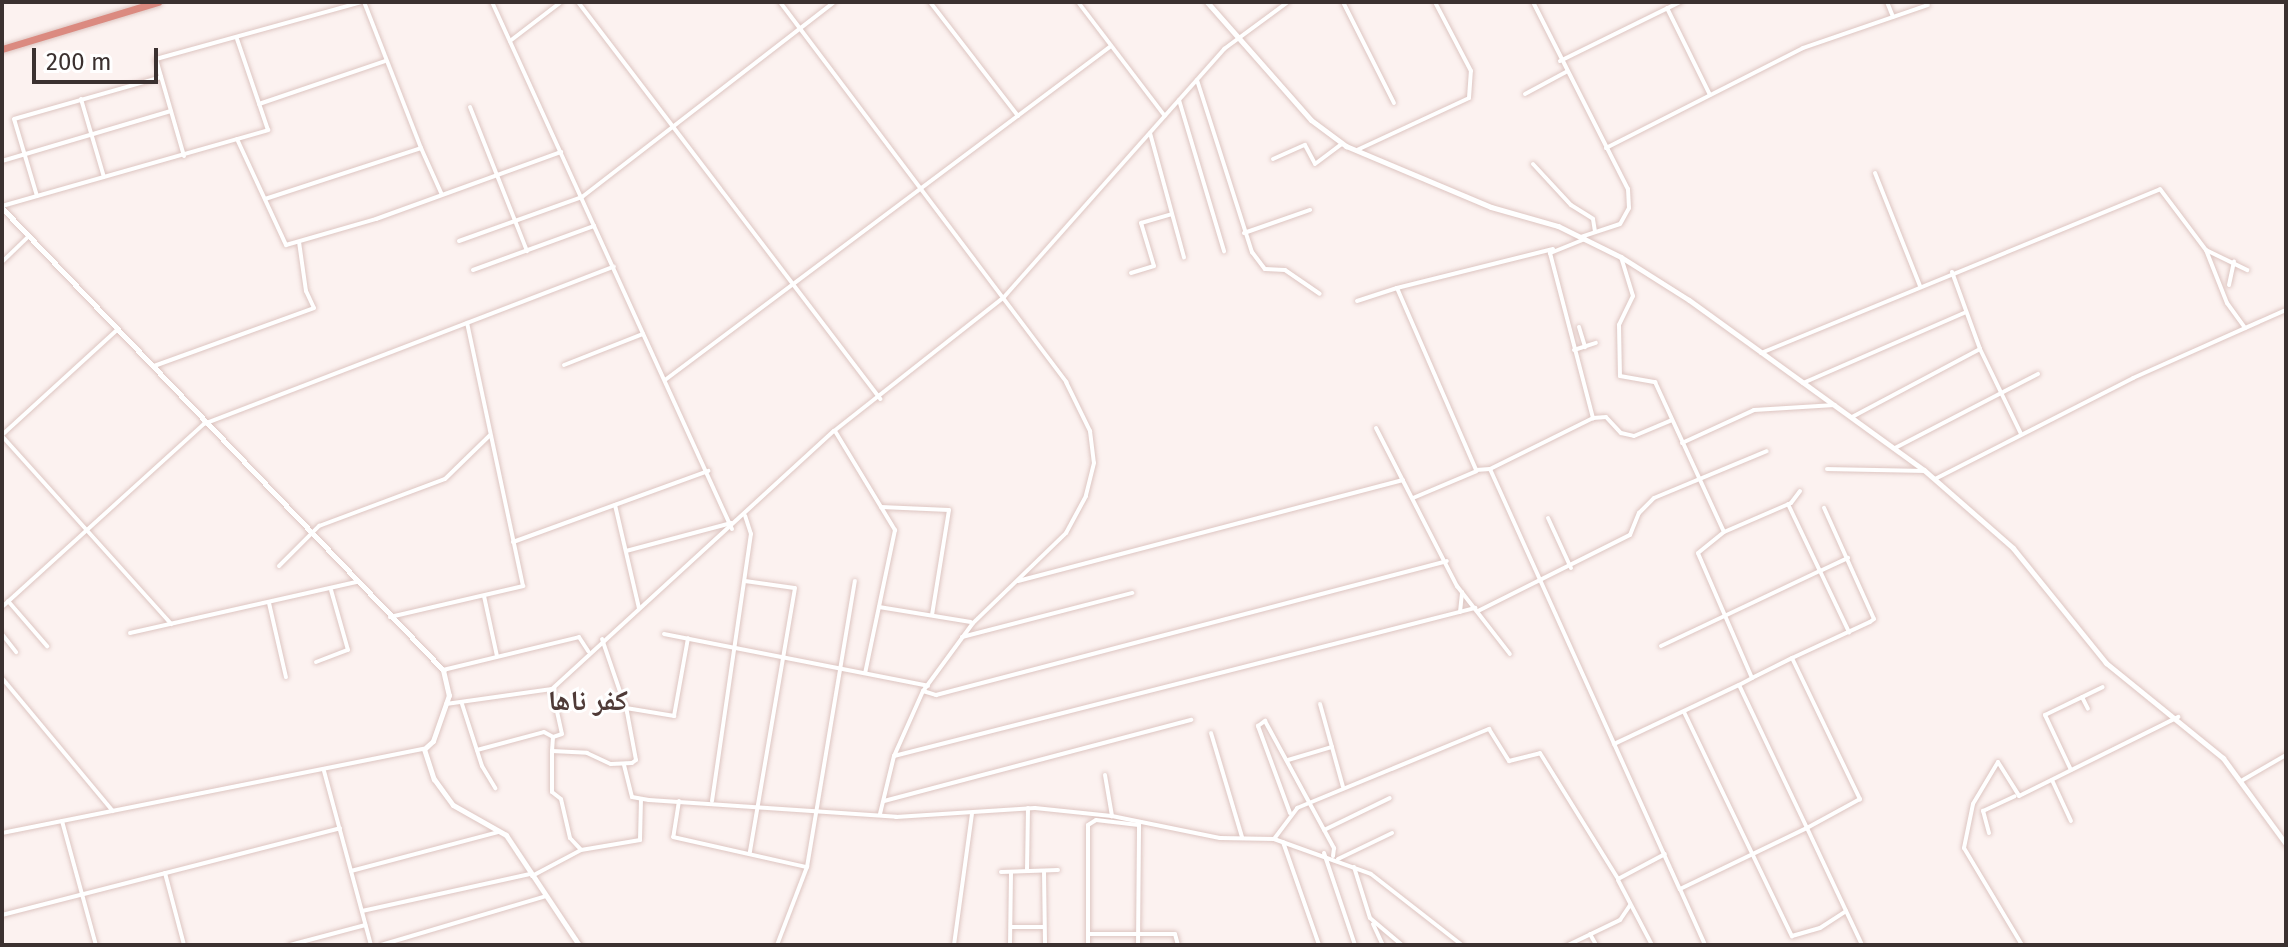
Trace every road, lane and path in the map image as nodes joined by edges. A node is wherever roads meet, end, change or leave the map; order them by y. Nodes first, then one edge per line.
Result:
1 (158, 2) edge
2 (363, 2) edge
3 (492, 2) edge
4 (561, 2) edge
5 (578, 2) edge
6 (780, 2) edge
7 (834, 2) edge
8 (930, 2) edge
9 (1078, 2) edge
10 (1207, 2) edge
11 (1343, 2) edge
12 (1435, 2) edge
13 (1533, 2) edge
14 (1680, 2) edge
15 (1887, 2) edge
16 (1285, 3) edge
17 (1928, 5) dead end
18 (1667, 8) junction
19 (1893, 17) junction
20 (800, 28) junction
21 (1239, 37) junction
22 (237, 39) junction
23 (510, 41) junction
24 (1111, 46) junction
25 (2, 49) edge
26 (385, 61) junction
27 (1560, 61) junction
28 (1566, 72) junction
29 (161, 77) junction
30 (1197, 80) junction
31 (1525, 94) dead end
32 (1710, 95) junction
33 (81, 99) junction
34 (1179, 100) junction
35 (1394, 103) dead end
36 (259, 104) junction
37 (470, 107) dead end
38 (171, 111) junction
39 (1018, 116) junction
40 (1165, 116) junction
41 (674, 126) junction
42 (1150, 133) junction
43 (91, 134) junction
44 (237, 139) junction
45 (1342, 144) junction
46 (421, 148) junction
47 (1606, 148) junction
48 (1356, 151) junction
49 (561, 152) junction
50 (24, 154) junction
51 (184, 156) junction
52 (1273, 159) dead end
53 (2, 161) edge
54 (1533, 164) dead end
55 (1875, 173) dead end
56 (497, 175) junction
57 (104, 177) junction
58 (919, 186) junction
59 (442, 195) junction
60 (37, 196) junction
61 (582, 197) junction
62 (265, 199) junction
63 (2, 207) edge
64 (1310, 210) dead end
65 (1172, 214) junction
66 (514, 221) junction
67 (594, 226) junction
68 (1595, 232) junction
69 (1244, 233) junction
70 (28, 237) junction
71 (1583, 238) junction
72 (299, 241) junction
73 (459, 241) dead end
74 (1553, 249) junction
75 (2206, 250) junction
76 (527, 251) junction
77 (1224, 251) dead end
78 (1184, 257) dead end
79 (1621, 257) junction
80 (2, 262) edge
81 (2234, 262) junction
82 (614, 267) junction
83 (473, 270) dead end
84 (2247, 270) dead end
85 (1952, 272) junction
86 (1131, 273) dead end
87 (793, 284) junction
88 (2229, 285) dead end
89 (1920, 286) junction
90 (1397, 288) junction
91 (1320, 294) dead end
92 (1004, 297) junction
93 (1357, 301) dead end
94 (2286, 310) edge
95 (1966, 312) junction
96 (467, 323) junction
97 (1579, 327) dead end
98 (2245, 328) junction
99 (117, 330) junction
100 (643, 334) junction
101 (1596, 343) dead end
102 (1585, 347) junction
103 (1980, 349) junction
104 (1574, 350) junction
105 (1761, 353) junction
106 (564, 365) dead end
107 (151, 367) junction
108 (2038, 374) dead end
109 (664, 380) junction
110 (1803, 383) junction
111 (2002, 394) junction
112 (880, 399) junction
113 (1835, 405) junction
114 (1852, 417) junction
115 (1593, 418) junction
116 (1672, 420) junction
117 (204, 424) junction
118 (1376, 428) dead end
119 (834, 431) junction
120 (2021, 434) junction
121 (2, 435) edge
122 (490, 435) junction
123 (1682, 443) junction
124 (1893, 449) junction
125 (1767, 451) dead end
126 (1490, 469) junction
127 (1827, 469) dead end
128 (1924, 470) junction
129 (708, 471) junction
130 (1479, 471) junction
131 (1934, 479) junction
132 (1403, 480) junction
133 (1700, 481) junction
134 (1800, 491) dead end
135 (1413, 498) junction
136 (1788, 504) junction
137 (615, 505) junction
138 (881, 507) junction
139 (1824, 508) dead end
140 (745, 516) junction
141 (1548, 518) dead end
142 (732, 526) junction
143 (86, 529) junction
144 (1724, 532) junction
145 (311, 534) junction
146 (513, 542) junction
147 (626, 551) junction
148 (1848, 558) junction
149 (1447, 561) junction
150 (279, 566) dead end
151 (1571, 568) junction
152 (1820, 571) junction
153 (745, 581) junction
154 (855, 581) dead end
155 (357, 582) junction
156 (1015, 582) junction
157 (1540, 584) junction
158 (331, 590) junction
159 (1462, 592) junction
160 (1132, 593) dead end
161 (484, 595) junction
162 (8, 601) junction
163 (269, 603) junction
164 (2, 607) edge
165 (879, 607) junction
166 (639, 608) junction
167 (1476, 610) junction
168 (1460, 612) junction
169 (932, 615) junction
170 (390, 617) junction
171 (1722, 617) junction
172 (973, 623) junction
173 (171, 624) junction
174 (1849, 632) junction
175 (130, 633) dead end
176 (2, 634) edge
177 (664, 634) dead end
178 (688, 638) junction
179 (960, 638) junction
180 (602, 639) junction
181 (47, 646) dead end
182 (1661, 646) dead end
183 (736, 648) junction
184 (588, 651) junction
185 (16, 652) dead end
186 (1510, 654) dead end
187 (497, 656) junction
188 (784, 657) junction
189 (1792, 658) junction
190 (316, 662) dead end
191 (840, 668) junction
192 (443, 670) junction
193 (865, 673) junction
194 (286, 677) dead end
195 (2, 678) edge
196 (1752, 678) junction
197 (1739, 685) junction
198 (928, 686) junction
199 (2103, 687) dead end
200 (552, 689) junction
201 (923, 691) junction
202 (2082, 697) junction
203 (446, 704) junction
204 (462, 704) junction
205 (1320, 704) dead end
206 (626, 708) junction
207 (2088, 709) dead end
208 (1684, 712) junction
209 (2178, 717) junction
210 (1191, 720) dead end
211 (1211, 733) dead end
212 (553, 737) junction
213 (1614, 744) junction
214 (1332, 747) junction
215 (424, 749) junction
216 (477, 750) junction
217 (552, 751) junction
218 (2286, 755) edge
219 (894, 756) junction
220 (1288, 760) junction
221 (624, 765) junction
222 (2071, 770) junction
223 (324, 771) junction
224 (1105, 775) dead end
225 (2052, 780) junction
226 (2241, 781) junction
227 (1343, 787) junction
228 (495, 788) dead end
229 (2017, 795) junction
230 (1390, 798) dead end
231 (641, 799) junction
232 (679, 801) junction
233 (712, 801) junction
234 (883, 801) junction
235 (1308, 803) junction
236 (759, 805) junction
237 (1028, 808) junction
238 (818, 810) junction
239 (113, 811) junction
240 (1290, 813) junction
241 (880, 814) junction
242 (972, 814) junction
243 (1112, 816) junction
244 (62, 821) junction
245 (2071, 821) dead end
246 (1139, 822) junction
247 (340, 828) junction
248 (1807, 828) junction
249 (1324, 830) junction
250 (2, 833) edge
251 (1392, 833) dead end
252 (1989, 833) dead end
253 (506, 835) junction
254 (1242, 837) junction
255 (1274, 839) junction
256 (1283, 842) junction
257 (2286, 844) edge
258 (581, 850) junction
259 (750, 852) junction
260 (1324, 853) junction
261 (1752, 853) junction
262 (1665, 854) junction
263 (1335, 858) junction
264 (807, 867) junction
265 (1354, 867) junction
266 (1058, 870) dead end
267 (351, 871) junction
268 (1027, 871) junction
269 (1044, 871) junction
270 (1001, 872) dead end
271 (1011, 872) junction
272 (165, 873) junction
273 (531, 875) junction
274 (1618, 879) junction
275 (1680, 889) junction
276 (82, 894) junction
277 (546, 896) junction
278 (1630, 905) junction
279 (362, 911) junction
280 (1846, 911) junction
281 (2, 915) edge
282 (1370, 918) junction
283 (365, 925) junction
284 (1010, 927) junction
285 (1044, 927) junction
286 (1088, 934) junction
287 (1138, 934) junction
288 (1590, 934) junction
289 (96, 945) edge
290 (184, 945) edge
291 (290, 945) edge
292 (371, 945) edge
293 (381, 945) edge
294 (579, 945) edge
295 (777, 945) edge
296 (954, 945) edge
297 (1010, 945) edge
298 (1045, 945) edge
299 (1088, 945) edge
300 (1138, 945) edge
301 (1178, 945) edge
302 (1319, 945) edge
303 (1355, 945) edge
304 (1383, 945) edge
305 (1402, 945) edge
306 (1462, 945) edge
307 (1568, 945) edge
308 (1596, 945) edge
309 (1652, 945) edge
310 (1705, 945) edge
311 (1862, 945) edge
312 (2022, 945) edge

1 - 25 highway
2 - 22 street
2 - 26 street
3 - 23 street
4 - 23 street
5 - 41 street
6 - 20 street
7 - 20 street
8 - 39 street
9 - 24 street
10 - 21 street
11 - 35 street
12 - 48 street
13 - 27 street
14 - 18 street
15 - 19 street
16 - 21 street
17 - 19 street
18 - 27 street
18 - 32 street
19 - 32 street
20 - 41 street
20 - 58 street
21 - 30 street
21 - 45 street
22 - 29 street
22 - 36 street
23 - 49 street
24 - 39 street
24 - 40 street
26 - 36 street
26 - 46 street
27 - 28 street
28 - 31 street
28 - 47 street
29 - 33 street
29 - 38 street
30 - 34 street
30 - 69 street
32 - 47 street
33 - 43 street
33 - 50 street
34 - 40 street
34 - 77 street
36 - 44 street
37 - 56 street
38 - 43 street
38 - 51 street
39 - 58 street
40 - 42 street
41 - 61 street
41 - 87 street
42 - 65 street
42 - 92 street
43 - 50 street
43 - 57 street
44 - 51 street
44 - 62 street
45 - 48 street
45 - 52 street
46 - 59 street
46 - 62 street
47 - 68 street
48 - 71 street
49 - 56 street
49 - 61 street
50 - 53 street
50 - 60 street
51 - 57 street
54 - 68 street
55 - 89 street
56 - 59 street
56 - 66 street
57 - 60 street
58 - 87 street
58 - 92 street
59 - 72 street
60 - 63 street
61 - 66 street
61 - 67 street
62 - 72 street
63 - 70 street
64 - 69 street
65 - 78 street
65 - 86 street
66 - 73 street
66 - 76 street
67 - 76 street
67 - 82 street
68 - 71 street
69 - 91 street
70 - 80 street
70 - 99 street
71 - 74 street
71 - 79 street
72 - 107 street
74 - 90 street
74 - 104 street
75 - 81 street
75 - 85 street
75 - 98 street
76 - 83 street
79 - 105 street
79 - 116 street
81 - 84 street
81 - 88 street
82 - 96 street
82 - 100 street
85 - 89 street
85 - 95 street
87 - 109 street
87 - 112 street
89 - 105 street
90 - 93 street
90 - 130 street
92 - 112 street
92 - 156 street
94 - 98 street
95 - 103 street
95 - 110 street
96 - 117 street
96 - 122 street
97 - 102 street
98 - 120 street
99 - 107 street
99 - 121 street
100 - 106 street
100 - 109 street
101 - 102 street
102 - 104 street
103 - 111 street
103 - 114 street
104 - 115 street
105 - 110 street
107 - 117 street
108 - 111 street
109 - 129 street
110 - 113 street
111 - 120 street
111 - 124 street
112 - 119 street
113 - 114 street
113 - 123 street
114 - 124 street
115 - 116 street
115 - 126 street
116 - 123 street
117 - 143 street
117 - 145 street
118 - 132 street
119 - 138 street
119 - 140 street
120 - 131 street
121 - 143 street
122 - 145 street
122 - 146 street
123 - 133 street
124 - 128 street
125 - 133 street
126 - 130 street
126 - 157 street
127 - 128 street
128 - 131 street
129 - 137 street
129 - 142 street
130 - 135 street
131 - 209 street
132 - 135 street
132 - 156 street
133 - 144 street
133 - 151 street
134 - 136 street
135 - 149 street
136 - 144 street
136 - 152 street
137 - 146 street
137 - 147 street
138 - 165 street
138 - 169 street
139 - 148 street
140 - 142 street
140 - 153 street
141 - 151 street
142 - 147 street
142 - 166 street
143 - 162 street
143 - 173 street
144 - 171 street
145 - 150 street
145 - 155 street
146 - 161 street
147 - 166 street
148 - 152 street
148 - 174 street
149 - 159 street
149 - 201 street
151 - 157 street
152 - 171 street
152 - 174 street
153 - 183 street
153 - 188 street
154 - 191 street
155 - 158 street
155 - 170 street
156 - 172 street
157 - 167 street
157 - 213 street
158 - 163 street
158 - 190 street
159 - 167 street
159 - 168 street
160 - 179 street
161 - 170 street
161 - 187 street
162 - 164 street
162 - 181 street
163 - 173 street
163 - 194 street
165 - 169 street
165 - 193 street
166 - 180 street
167 - 168 street
167 - 186 street
168 - 219 street
169 - 172 street
170 - 192 street
171 - 182 street
171 - 196 street
172 - 179 street
173 - 175 street
174 - 189 street
176 - 185 street
177 - 178 street
178 - 183 street
178 - 206 street
179 - 198 street
180 - 184 street
180 - 206 street
183 - 188 street
183 - 233 street
184 - 187 street
184 - 200 street
187 - 192 street
188 - 191 street
188 - 236 street
189 - 196 street
189 - 248 street
191 - 193 street
191 - 238 street
192 - 203 street
193 - 198 street
195 - 239 street
196 - 197 street
197 - 208 street
197 - 248 street
198 - 201 street
199 - 202 street
200 - 204 street
200 - 212 street
201 - 219 street
202 - 207 street
202 - 222 street
203 - 204 street
203 - 215 street
204 - 216 street
205 - 214 street
206 - 221 street
208 - 213 street
208 - 261 street
209 - 222 street
209 - 226 street
210 - 234 street
211 - 254 street
212 - 216 street
212 - 217 street
213 - 262 street
214 - 220 street
214 - 227 street
215 - 223 street
215 - 253 street
216 - 228 street
217 - 221 street
217 - 258 street
218 - 226 street
219 - 234 street
220 - 235 street
220 - 240 street
221 - 231 street
222 - 225 street
223 - 239 street
223 - 247 street
224 - 243 street
225 - 229 street
225 - 245 street
226 - 257 street
227 - 235 street
227 - 274 street
229 - 252 street
229 - 312 street
230 - 249 street
231 - 232 street
231 - 258 street
232 - 233 street
232 - 259 street
233 - 236 street
234 - 241 street
235 - 240 street
235 - 249 street
236 - 238 street
236 - 259 street
237 - 242 street
237 - 243 street
237 - 268 street
238 - 241 street
238 - 264 street
239 - 244 street
240 - 255 street
241 - 242 street
242 - 296 street
243 - 246 street
244 - 250 street
244 - 276 street
246 - 254 street
246 - 286 street
246 - 287 street
247 - 267 street
247 - 272 street
248 - 261 street
248 - 280 street
249 - 263 street
251 - 263 street
253 - 267 street
253 - 273 street
254 - 255 street
255 - 256 street
256 - 260 street
256 - 302 street
258 - 273 street
259 - 264 street
260 - 263 street
260 - 303 street
261 - 275 street
261 - 280 street
262 - 274 street
262 - 275 street
263 - 265 street
264 - 295 street
265 - 282 street
265 - 306 street
266 - 269 street
267 - 279 street
268 - 269 street
268 - 271 street
269 - 285 street
270 - 271 street
271 - 284 street
272 - 276 street
272 - 290 street
273 - 277 street
273 - 279 street
274 - 278 street
275 - 310 street
276 - 281 street
276 - 289 street
277 - 293 street
277 - 294 street
278 - 288 street
278 - 309 street
279 - 283 street
280 - 311 street
282 - 304 street
282 - 305 street
283 - 291 street
283 - 292 street
284 - 285 street
284 - 297 street
285 - 298 street
286 - 287 street
286 - 299 street
287 - 300 street
287 - 301 street
288 - 307 street
288 - 308 street

